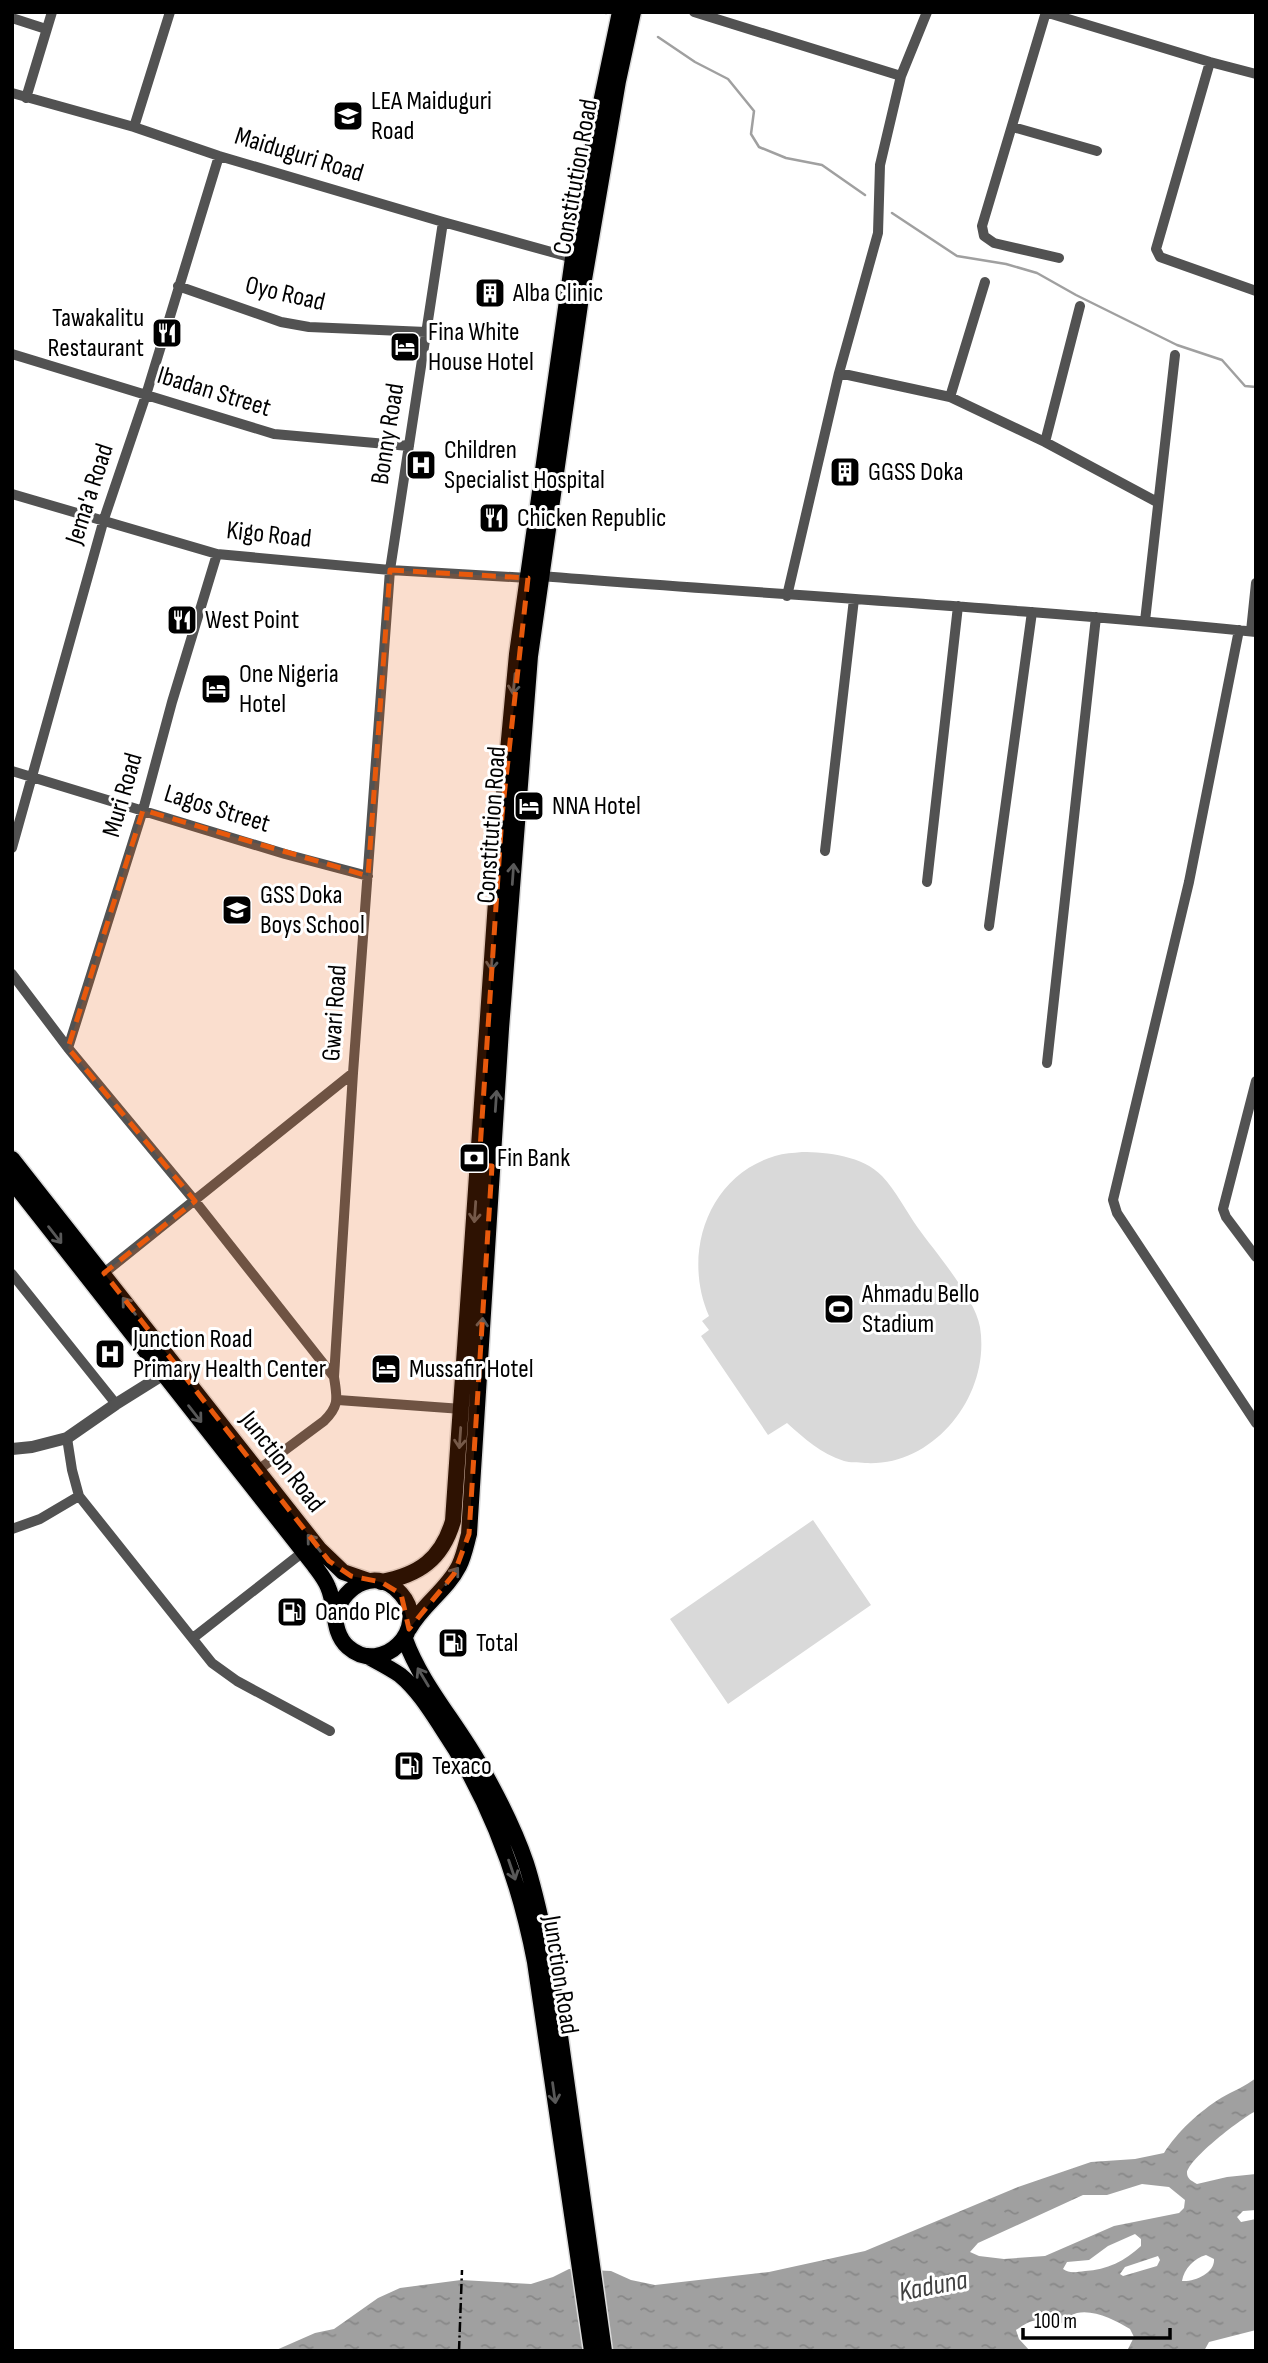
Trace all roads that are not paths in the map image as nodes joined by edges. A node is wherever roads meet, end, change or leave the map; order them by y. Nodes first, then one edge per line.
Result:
1 (52, 12) edge
2 (694, 12) edge
3 (927, 12) edge
4 (1046, 12) edge
5 (628, 14) edge
6 (166, 15) edge
7 (12, 18) edge
8 (46, 29) junction
9 (621, 37) junction
10 (1210, 62) junction
11 (1256, 74) edge
12 (901, 76) junction
13 (12, 93) edge
14 (26, 98) junction
15 (134, 127) junction
16 (1013, 127) junction
17 (1097, 151) dead end
18 (219, 156) junction
19 (443, 222) junction
20 (573, 258) junction
21 (1059, 258) dead end
22 (985, 282) dead end
23 (178, 286) junction
24 (1256, 291) edge
25 (1080, 306) dead end
26 (426, 332) junction
27 (12, 354) edge
28 (1175, 355) dead end
29 (839, 373) junction
30 (146, 395) junction
31 (950, 397) junction
32 (1045, 442) junction
33 (409, 446) junction
34 (12, 494) edge
35 (1157, 502) junction
36 (104, 519) junction
37 (218, 554) junction
38 (390, 570) junction
39 (534, 577) junction
40 (1256, 583) edge
41 (787, 596) junction
42 (854, 600) junction
43 (958, 606) junction
44 (1032, 612) junction
45 (1096, 617) junction
46 (1145, 621) junction
47 (1239, 630) junction
48 (1253, 631) edge
49 (12, 771) edge
50 (32, 777) junction
51 (143, 810) junction
52 (12, 848) edge
53 (825, 851) dead end
54 (368, 876) junction
55 (927, 882) dead end
56 (989, 926) dead end
57 (12, 974) edge
58 (68, 1048) junction
59 (1047, 1063) dead end
60 (353, 1073) junction
61 (1256, 1081) edge
62 (12, 1159) edge
63 (485, 1166) junction
64 (12, 1181) edge
65 (195, 1201) junction
66 (1256, 1257) edge
67 (103, 1273) junction
68 (12, 1274) edge
69 (164, 1374) junction
70 (334, 1377) junction
71 (338, 1400) junction
72 (116, 1404) junction
73 (462, 1409) junction
74 (1256, 1423) edge
75 (67, 1438) junction
76 (12, 1449) edge
77 (258, 1470) junction
78 (79, 1496) junction
79 (12, 1529) edge
80 (303, 1552) junction
81 (375, 1581) junction
82 (335, 1613) junction
83 (407, 1634) junction
84 (193, 1638) junction
85 (368, 1656) junction
86 (330, 1731) dead end
87 (580, 2230) junction
88 (592, 2351) edge
89 (604, 2351) edge

1 - 8 street
2 - 12 street
3 - 12 street
4 - 10 street
4 - 16 street
5 - 9 main road, Constitution Road
6 - 15 street
7 - 8 street
8 - 14 street
9 - 20 main road, Constitution Road
9 - 39 main road, Constitution Road
10 - 11 street
10 - 24 street
12 - 29 street
13 - 14 street, Maiduguri Road
14 - 15 street, Maiduguri Road
15 - 18 street, Maiduguri Road
16 - 17 street
16 - 21 street
18 - 19 street, Maiduguri Road
18 - 23 street, Jema'a Road
19 - 20 street, Maiduguri Road
19 - 26 street, Bonny Road
20 - 39 main road, Constitution Road
22 - 31 street
23 - 26 street, Oyo Road
23 - 30 street, Jema'a Road
25 - 32 street
26 - 33 street, Bonny Road
27 - 30 street, Ibadan Street
28 - 35 street
29 - 31 street
29 - 41 street
30 - 33 street, Ibadan Street
30 - 36 street, Jema'a Road
31 - 32 street
32 - 35 street
33 - 38 street, Bonny Road
34 - 36 street, Kigo Road
35 - 46 street
36 - 37 street, Kigo Road
36 - 50 street, Jema'a Road
37 - 38 street, Kigo Road
37 - 51 street, Muri Road
38 - 39 street, Kigo Road
38 - 54 street, Gwari Road
39 - 41 street, Kigo Road
39 - 63 main road, Constitution Road
40 - 48 street
41 - 42 street, Kigo Road
42 - 43 street, Kigo Road
42 - 53 street
43 - 44 street, Kigo Road
43 - 55 street
44 - 45 street, Kigo Road
44 - 56 street
45 - 46 street, Kigo Road
45 - 59 street
46 - 47 street, Kigo Road
47 - 48 street, Kigo Road
47 - 74 street
49 - 50 street, Lagos Street
50 - 51 street, Lagos Street
50 - 52 street, Jema'a Road
51 - 54 street, Lagos Street
51 - 58 street, Muri Road
54 - 60 street, Gwari Road
57 - 58 street, Gwari Road
58 - 65 street, Gwari Road
60 - 65 street
60 - 70 street, Gwari Road
61 - 66 street
62 - 67 main road, Junction Road
63 -> 73 main road, Constitution Road
83 -> 63 main road, Constitution Road
64 -> 69 main road, Junction Road
65 - 67 street
65 - 70 street, Gwari Road
77 -> 67 main road, Junction Road
68 - 72 street
69 - 72 street
69 -> 80 main road, Junction Road
70 - 71 street, Gwari Road
71 - 73 street
71 - 77 street
72 - 75 street
73 -> 81 main road, Constitution Road
75 - 76 street
75 - 78 street
81 -> 77 main road, Junction Road
78 - 79 street
78 - 84 street
80 - 82 main road, Junction Road
80 - 84 street
81 - 82 main road
81 - 83 main road
82 - 85 main road
83 - 85 main road
87 -> 83 main road, Junction Road
84 - 86 street
85 -> 87 main road, Junction Road
87 - 88 main road, Junction Road
87 - 89 main road, Junction Road

